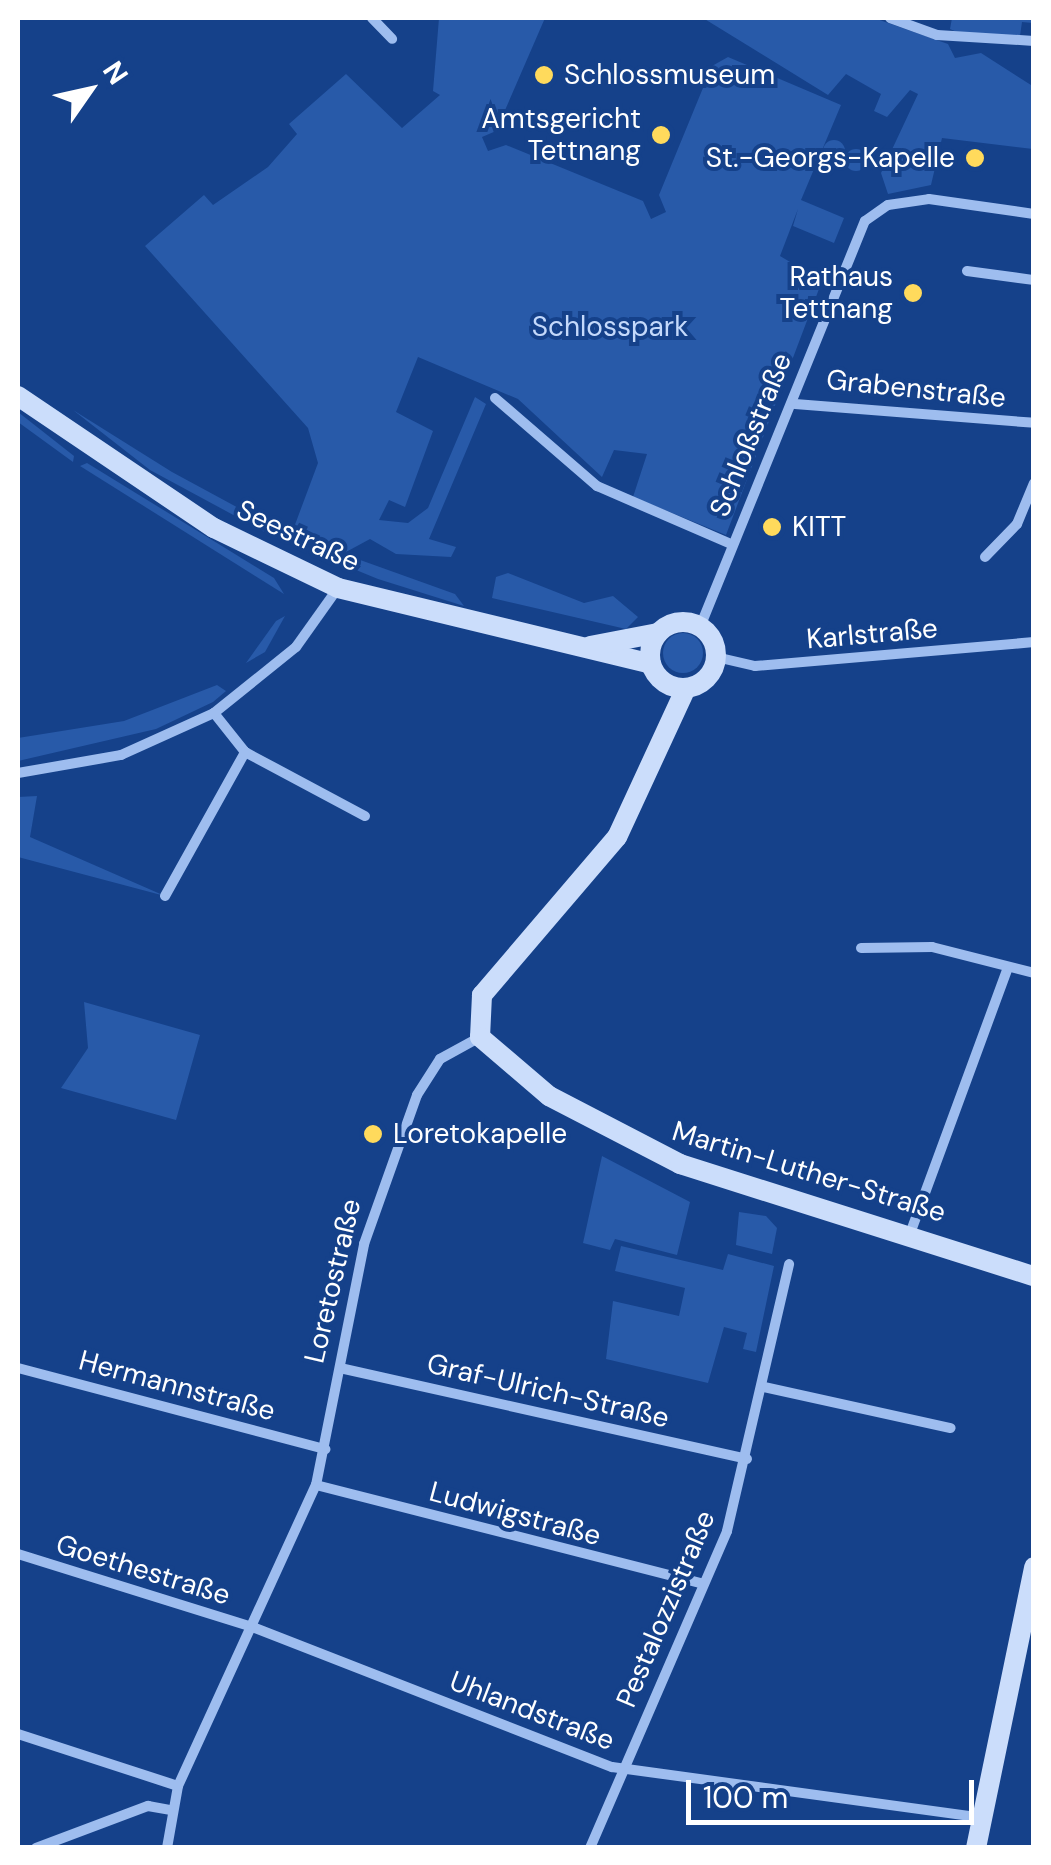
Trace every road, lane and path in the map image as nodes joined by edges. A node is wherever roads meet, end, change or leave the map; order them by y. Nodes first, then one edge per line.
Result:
1 (372, 18) edge
2 (890, 18) edge
3 (392, 39) dead end
4 (1034, 41) edge
5 (1034, 214) edge
6 (967, 270) dead end
7 (1030, 280) edge
8 (18, 396) edge
9 (495, 398) dead end
10 (795, 404) junction
11 (1034, 423) edge
12 (1034, 483) edge
13 (731, 544) junction
14 (986, 557) dead end
15 (338, 588) junction
16 (700, 627) junction
17 (658, 633) junction
18 (1034, 642) edge
19 (590, 646) junction
20 (716, 658) junction
21 (651, 664) junction
22 (678, 687) junction
23 (214, 713) junction
24 (245, 752) junction
25 (18, 773) edge
26 (365, 816) dead end
27 (165, 896) dead end
28 (861, 948) dead end
29 (1008, 967) junction
30 (1034, 973) edge
31 (480, 1036) junction
32 (912, 1232) junction
33 (789, 1264) dead end
34 (1034, 1276) edge
35 (18, 1368) edge
36 (340, 1368) junction
37 (764, 1387) junction
38 (951, 1428) dead end
39 (325, 1448) junction
40 (747, 1459) junction
41 (316, 1484) junction
42 (18, 1554) edge
43 (1034, 1568) edge
44 (703, 1584) junction
45 (255, 1628) junction
46 (18, 1734) edge
47 (623, 1768) junction
48 (178, 1786) junction
49 (170, 1810) junction
50 (982, 1818) junction
51 (36, 1848) edge
52 (167, 1848) edge
53 (590, 1848) edge
54 (976, 1848) edge

1 - 3 street
2 - 4 street
5 - 10 street, Schloßstraße
6 - 7 street
8 - 15 main road, Seestraße
9 - 13 street
10 - 11 street, Grabenstraße
10 - 13 street, Schloßstraße
12 - 14 street
13 - 16 street, Schloßstraße
15 - 19 main road, Seestraße
15 - 23 street
16 - 17 main road
16 - 20 main road
17 - 19 main road, Seestraße
17 - 21 main road
18 - 20 street, Karlstraße
19 - 21 main road, Seestraße
20 - 22 main road
21 - 22 main road
22 - 31 main road
23 - 24 street
23 - 25 street
24 - 26 street
24 - 27 street
28 - 29 street
29 - 30 street
29 - 32 street
31 - 32 main road, Martin-Luther-Straße
31 - 36 street, Loretostraße
32 - 34 main road, Martin-Luther-Straße
33 - 37 street, Pestalozzistraße
35 - 39 street, Hermannstraße
36 - 39 street, Loretostraße
36 - 40 street, Graf-Ulrich-Straße
37 - 38 street
37 - 40 street, Pestalozzistraße
39 - 41 street, Loretostraße
40 - 44 street, Pestalozzistraße
41 - 44 street, Ludwigstraße
41 - 45 street, Loretostraße
42 - 45 street, Goethestraße
43 - 50 main road
44 - 47 street, Pestalozzistraße
45 - 47 street, Uhlandstraße
45 - 48 street, Loretostraße
46 - 48 street
47 - 50 street, Uhlandstraße
47 - 53 street, Pestalozzistraße
48 - 49 street, Loretostraße
49 - 51 street
49 - 52 street, Loretostraße
50 - 54 main road

